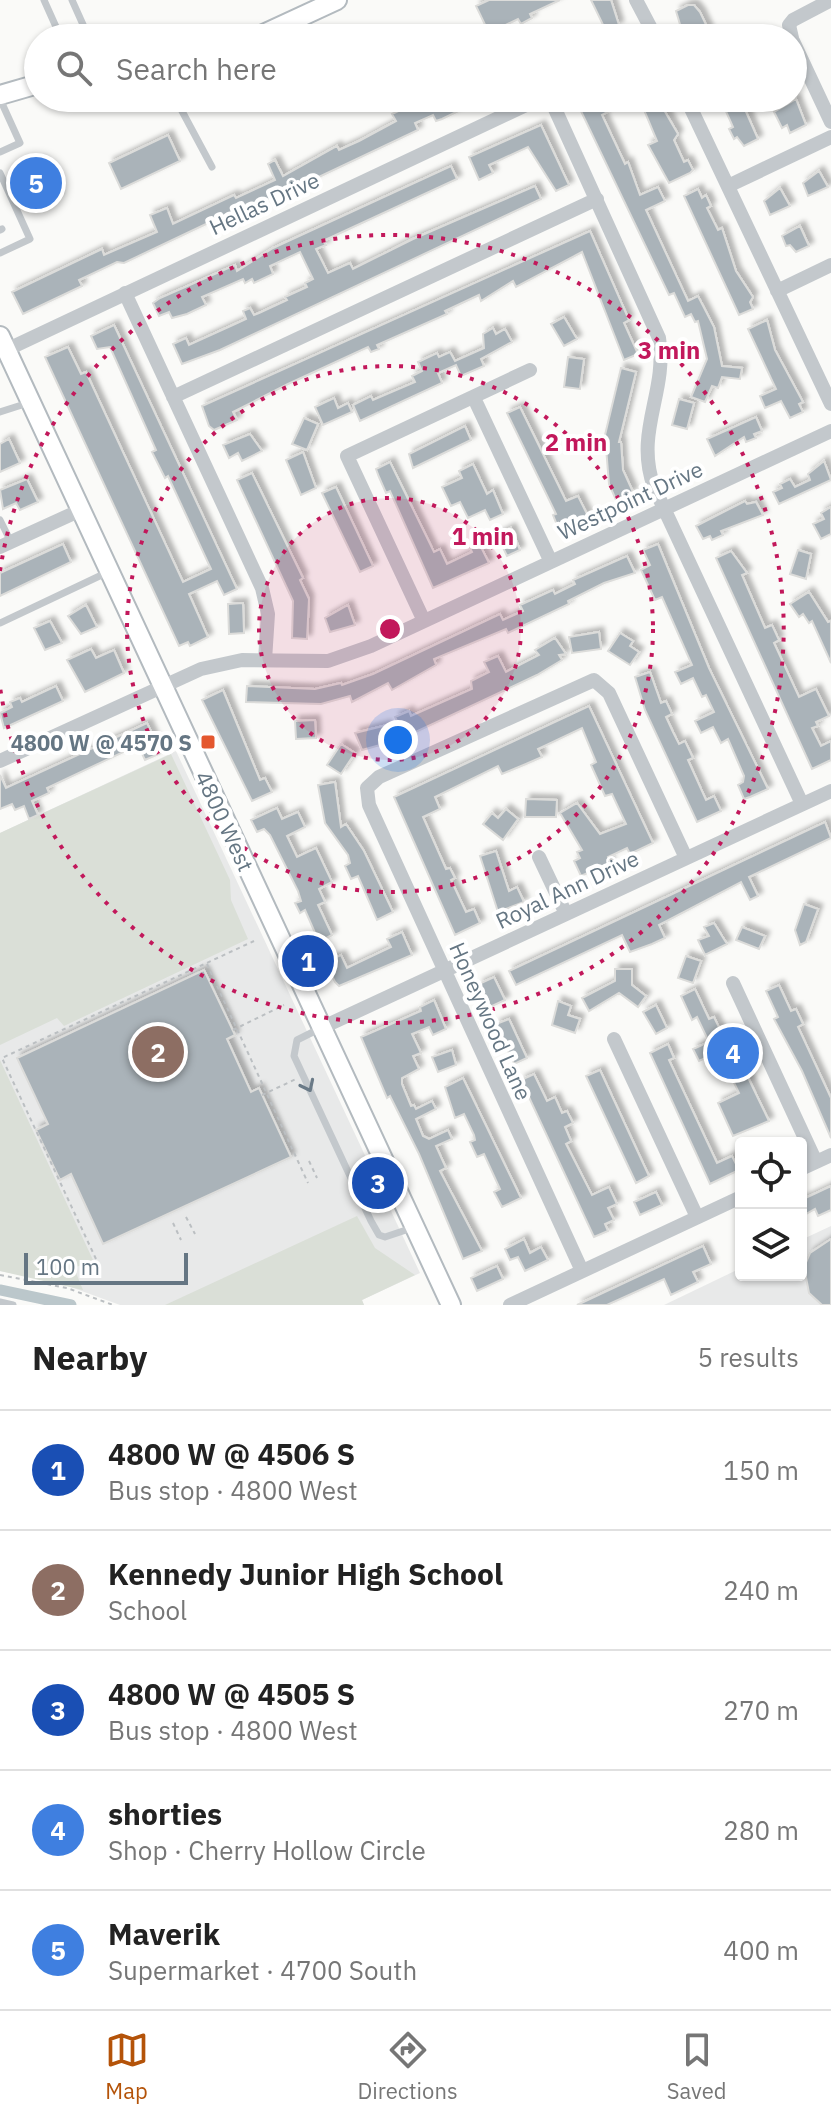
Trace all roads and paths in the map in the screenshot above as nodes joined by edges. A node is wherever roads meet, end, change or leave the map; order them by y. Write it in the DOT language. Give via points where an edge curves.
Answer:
graph roads {
  1 [pos="44,0"];
  2 [pos="72,0"];
  3 [pos="337,0"];
  4 [pos="636,0"];
  5 [pos="831,0"];
  6 [pos="55,24"];
  7 [pos="82,24"];
  8 [pos="285,24"];
  9 [pos="649,24"];
  10 [pos="804,24"];
  11 [pos="807,70"];
  12 [pos="24,89"];
  13 [pos="0,97"];
  14 [pos="183,112"];
  15 [pos="511,112"];
  16 [pos="557,112"];
  17 [pos="693,112"];
  18 [pos="831,122"];
  19 [pos="831,137"];
  20 [pos="0,152"];
  21 [pos="212,167"];
  22 [pos="0,174"];
  23 [pos="728,186"];
  24 [pos="9,194"];
  25 [pos="1,198"];
  26 [pos="597,199"];
  27 [pos="15,207"];
  28 [pos="7,211"];
  29 [pos="21,220"];
  30 [pos="13,224"];
  31 [pos="0,253"];
  32 [pos="831,265"];
  33 [pos="777,291"];
  34 [pos="125,293"];
  35 [pos="5,356"];
  36 [pos="530,370"];
  37 [pos="173,397"];
  38 [pos="474,398"];
  39 [pos="30,401"];
  40 [pos="831,404"];
  41 [pos="0,412"];
  42 [pos="831,431"];
  43 [pos="664,509"];
  44 [pos="81,510"];
  45 [pos="0,520"];
  46 [pos="5,545"];
  47 [pos="551,562"];
  48 [pos="110,572"];
  49 [pos="424,621"];
  50 [pos="0,623"];
  51 [pos="265,660"];
  52 [pos="163,685"];
  53 [pos="0,761"];
  54 [pos="831,791"];
  55 [pos="802,804"];
  56 [pos="539,857"];
  57 [pos="686,858"];
  58 [pos="566,914"];
  59 [pos="254,941"];
  60 [pos="206,963"];
  61 [pos="445,970"];
  62 [pos="733,983"];
  63 [pos="284,1005"];
  64 [pos="321,1028"];
  65 [pos="235,1029"];
  66 [pos="614,1039"];
  67 [pos="297,1078"];
  68 [pos="264,1094"];
  69 [pos="831,1155"];
  70 [pos="309,1161"];
  71 [pos="816,1162"];
  72 [pos="807,1166"];
  73 [pos="317,1178"];
  74 [pos="308,1183"];
  75 [pos="735,1200"];
  76 [pos="186,1217"];
  77 [pos="697,1217"];
  78 [pos="173,1223"];
  79 [pos="415,1227"];
  80 [pos="195,1234"];
  81 [pos="181,1240"];
  82 [pos="96,1259"];
  83 [pos="582,1271"];
  84 [pos="0,1275"];
  85 [pos="0,1302"];
  86 [pos="13,1305"];
  87 [pos="113,1305"];
  88 [pos="451,1305"];
  89 [pos="510,1305"];
  1 -- 6 [label="lane"];
  2 -- 7 [label="lane"];
  3 -- 8 [label="main road"];
  4 -- 9 [label="street"];
  5 -- 10 [label="street"];
  11 -- 18 [label="street"];
  12 -- 13 [label="main road"];
  13 -- 20 [label="lane" via="20,143"];
  14 -- 21 [label="lane"];
  15 -- 34 [label="street, Hellas Drive"];
  16 -- 26 [label="street"];
  17 -- 23 [label="street"];
  19 -- 23 [label="street"];
  22 -- 24 [label="lane"];
  23 -- 33 [label="street"];
  24 -- 25 [label="lane"];
  24 -- 27 [label="lane"];
  26 -- 37 [label="street"];
  26 -- 43 [label="street" via="659,338 661,372 645,449"];
  27 -- 28 [label="lane"];
  27 -- 29 [label="lane"];
  29 -- 30 [label="lane"];
  29 -- 31 [label="lane" via="30,239"];
  32 -- 33 [label="street"];
  33 -- 40 [label="street"];
  34 -- 35 [label="street, Hellas Drive"];
  34 -- 37 [label="street"];
  35 -- 39 [label="main road, 4800 West"];
  36 -- 38 [label="street"];
  37 -- 51 [label="street" via="265,595"];
  38 -- 47 [label="street"];
  38 -- 49 [label="street" via="347,456"];
  39 -- 41 [label="lane"];
  39 -- 44 [label="main road, 4800 West"];
  42 -- 43 [label="street, Westpoint Drive"];
  43 -- 47 [label="street, Westpoint Drive"];
  43 -- 55 [label="street"];
  44 -- 46 [label="street"];
  44 -- 48 [label="main road, 4800 West"];
  45 -- 46 [label="lane"];
  47 -- 49 [label="street, Westpoint Drive"];
  48 -- 50 [label="lane"];
  48 -- 52 [label="main road, 4800 West"];
  49 -- 51 [label="street, Westpoint Drive" via="346,656 312,663"];
  51 -- 52 [label="street, Westpoint Drive" via="221,663"];
  52 -- 53 [label="street, Westpoint Drive"];
  52 -- 64 [label="main road, 4800 West"];
  54 -- 55 [label="street, Royal Ann Drive"];
  55 -- 57 [label="street, Royal Ann Drive"];
  56 -- 58 [label="street"];
  57 -- 58 [label="street, Royal Ann Drive"];
  57 -- 61 [label="street, Honeywood Lane" via="599,681 584,682 375,779 367,788 369,805"];
  58 -- 61 [label="street, Royal Ann Drive"];
  59 -- 60 [label="path"];
  60 -- 65 [label="path"];
  60 -- 82 [label="path" via="2,1058"];
  61 -- 64 [label="street, Royal Ann Drive"];
  61 -- 83 [label="street, Honeywood Lane"];
  62 -- 71 [label="street"];
  63 -- 65 [label="path"];
  64 -- 79 [label="main road, 4800 West"];
  64 -- 79 [label="lane, one-way" via="302,1036 292,1050 351,1179 379,1235"];
  65 -- 68 [label="path"];
  66 -- 77 [label="street"];
  67 -- 68 [label="path"];
  68 -- 74 [label="path"];
  69 -- 71 [label="street"];
  70 -- 73 [label="path"];
  71 -- 72 [label="street"];
  75 -- 77 [label="street"];
  76 -- 80 [label="path"];
  77 -- 83 [label="street"];
  78 -- 81 [label="path"];
  79 -- 88 [label="main road, 4800 West"];
  83 -- 89 [label="street"];
  84 -- 87 [label="path" via="67,1288"];
  85 -- 86 [label="lane"];
}
